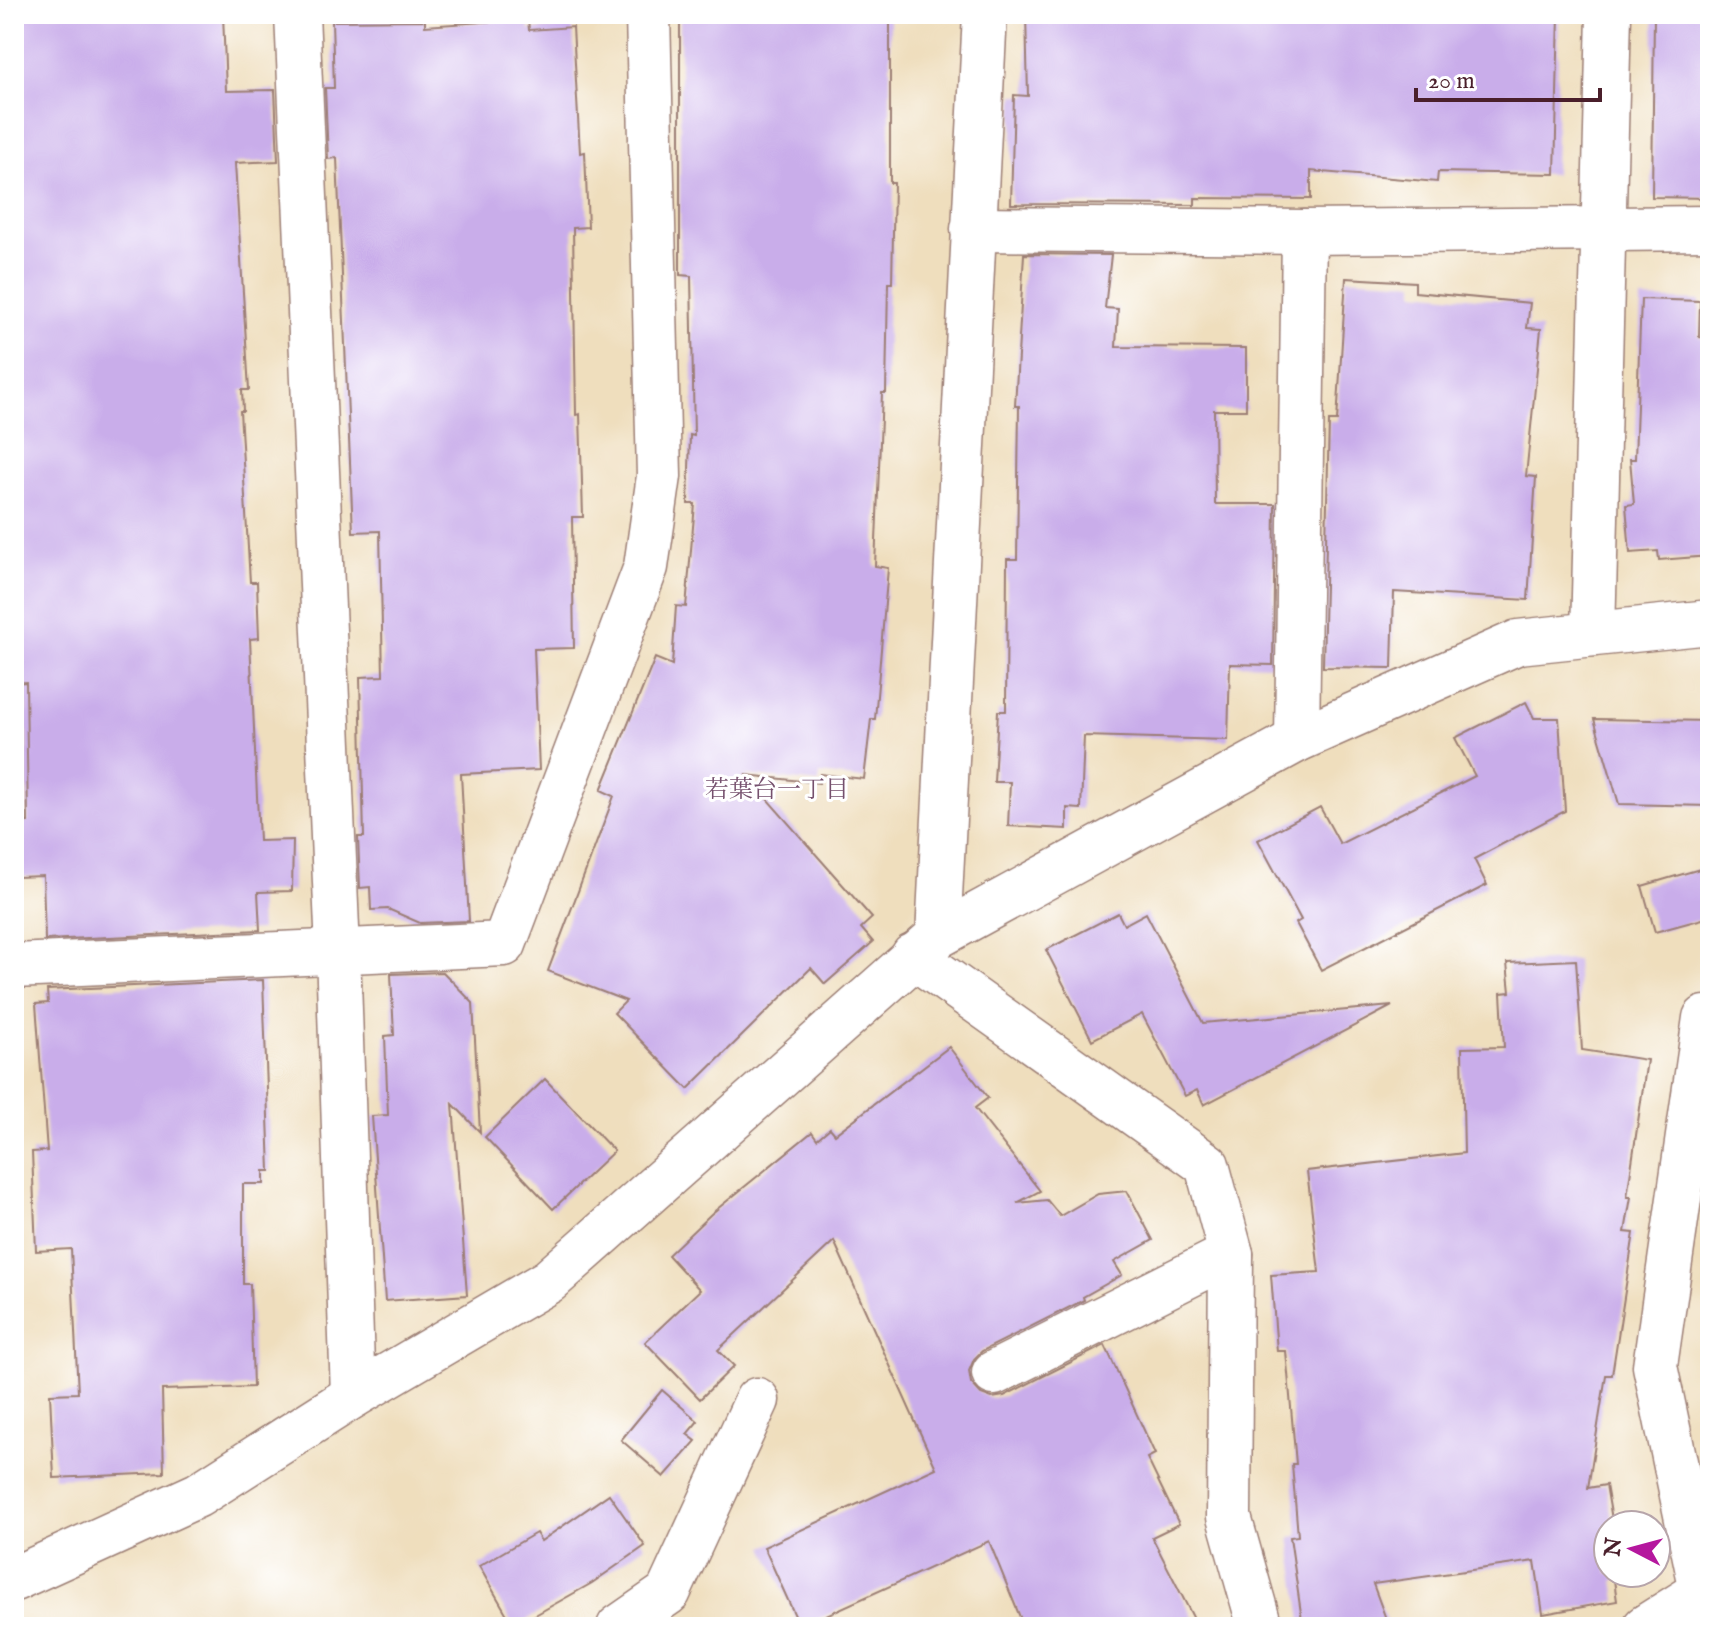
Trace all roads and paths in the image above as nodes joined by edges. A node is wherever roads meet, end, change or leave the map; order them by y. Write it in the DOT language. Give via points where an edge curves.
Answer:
graph roads {
  1 [pos="297,14"];
  2 [pos="648,14"];
  3 [pos="985,14"];
  4 [pos="1609,14"];
  5 [pos="1603,228"];
  6 [pos="1710,228"];
  7 [pos="973,229"];
  8 [pos="1304,232"];
  9 [pos="1710,622"];
  10 [pos="1593,634"];
  11 [pos="1297,740"];
  12 [pos="926,946"];
  13 [pos="338,951"];
  14 [pos="14,966"];
  15 [pos="1705,1018"];
  16 [pos="1231,1254"];
  17 [pos="994,1373"];
  18 [pos="353,1396"];
  19 [pos="757,1400"];
  20 [pos="14,1579"];
  21 [pos="1706,1590"];
  22 [pos="619,1627"];
  23 [pos="1260,1627"];
  24 [pos="1645,1627"];
  1 -- 13 [label="street"];
  2 -- 13 [label="street" via="659,476 646,567 504,944"];
  3 -- 7 [label="street"];
  4 -- 5 [label="street"];
  5 -- 6 [label="street"];
  5 -- 8 [label="street"];
  5 -- 10 [label="street"];
  7 -- 8 [label="street"];
  7 -- 12 [label="street"];
  8 -- 11 [label="street"];
  9 -- 10 [label="street"];
  10 -- 11 [label="street" via="1518,642"];
  11 -- 12 [label="street"];
  12 -- 16 [label="street" via="1207,1165"];
  12 -- 18 [label="street" via="549,1281"];
  13 -- 14 [label="street"];
  13 -- 18 [label="street"];
  15 -- 21 [label="street" via="1655,1366"];
  16 -- 17 [label="street"];
  16 -- 23 [label="street" via="1229,1517"];
  18 -- 20 [label="street" via="198,1495"];
  19 -- 22 [label="street" via="668,1593"];
  21 -- 24 [label="street"];
}
